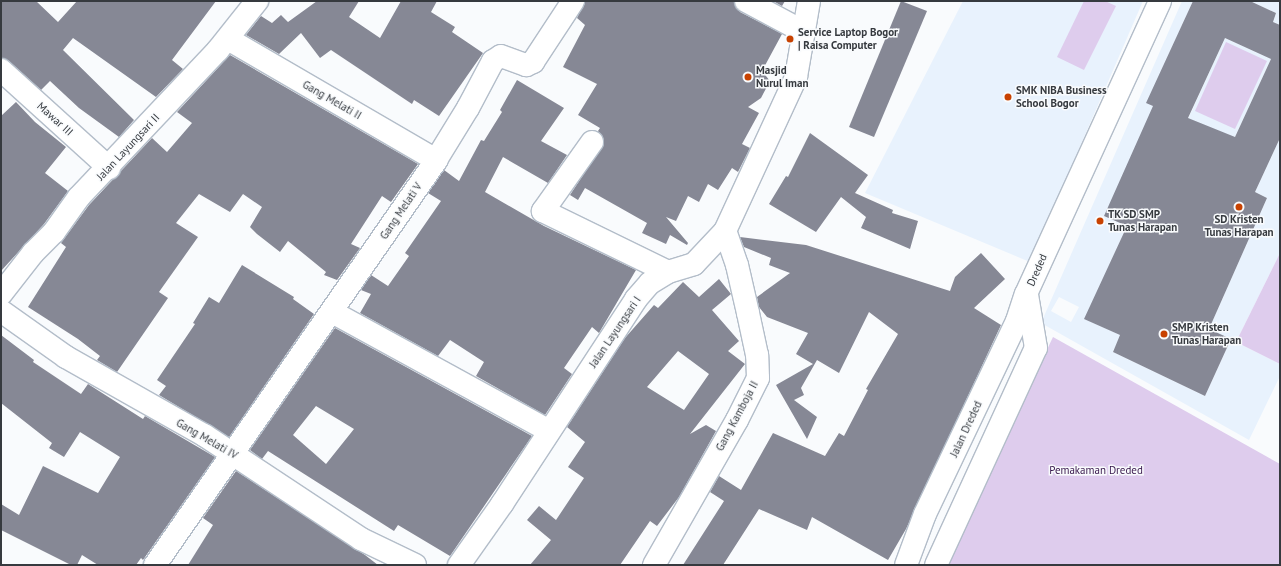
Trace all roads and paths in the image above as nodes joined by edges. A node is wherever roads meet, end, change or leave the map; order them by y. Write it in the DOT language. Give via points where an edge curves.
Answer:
graph roads {
  1 [pos="257,1"];
  2 [pos="573,1"];
  3 [pos="746,1"];
  4 [pos="809,1"];
  5 [pos="1160,1"];
  6 [pos="804,32"];
  7 [pos="228,39"];
  8 [pos="1,70"];
  9 [pos="592,142"];
  10 [pos="436,160"];
  11 [pos="109,168"];
  12 [pos="725,231"];
  13 [pos="668,272"];
  14 [pos="1,294"];
  15 [pos="1026,294"];
  16 [pos="1,311"];
  17 [pos="332,312"];
  18 [pos="549,430"];
  19 [pos="959,443"];
  20 [pos="231,452"];
  21 [pos="986,456"];
  22 [pos="155,565"];
  23 [pos="415,565"];
  24 [pos="459,565"];
  25 [pos="654,565"];
  26 [pos="906,565"];
  27 [pos="936,565"];
  1 -- 7 [label="street, Jalan Layungsari II"];
  2 -- 10 [label="street, Gang Melati V" via="533,62 526,65 501,56 495,58"];
  3 -- 6 [label="street"];
  4 -- 6 [label="street, Jalan Layungsari I"];
  5 -- 15 [label="street, Dreded"];
  6 -- 12 [label="street, Jalan Layungsari I" via="796,77"];
  7 -- 10 [label="street, Gang Melati II"];
  7 -- 11 [label="street, Jalan Layungsari II"];
  8 -- 11 [label="street, Mawar III"];
  9 -- 13 [label="street" via="543,211"];
  10 -- 17 [label="street, Gang Melati V"];
  11 -- 14 [label="street, Jalan Layungsari II" via="79,197 54,232 33,253"];
  12 -- 13 [label="street, Jalan Layungsari I" via="694,264"];
  12 -- 25 [label="street, Gang Kamboja II" via="737,265 748,313 757,355 758,378 737,420"];
  13 -- 18 [label="street, Jalan Layungsari I" via="650,283 636,299"];
  15 -- 19 [label="street, Jalan Dreded" via="1017,321"];
  15 -- 21 [label="street, Dreded" via="1036,348"];
  16 -- 20 [label="street, Gang Melati IV" via="66,358"];
  17 -- 18 [label="street"];
  17 -- 20 [label="street, Gang Melati V"];
  18 -- 24 [label="street, Jalan Layungsari I"];
  19 -- 21 [label="street"];
  19 -- 26 [label="street, Jalan Dreded" via="925,514"];
  20 -- 22 [label="street, Gang Melati V"];
  20 -- 23 [label="street, Gang Melati IV" via="361,539"];
  21 -- 27 [label="street, Dreded"];
}
